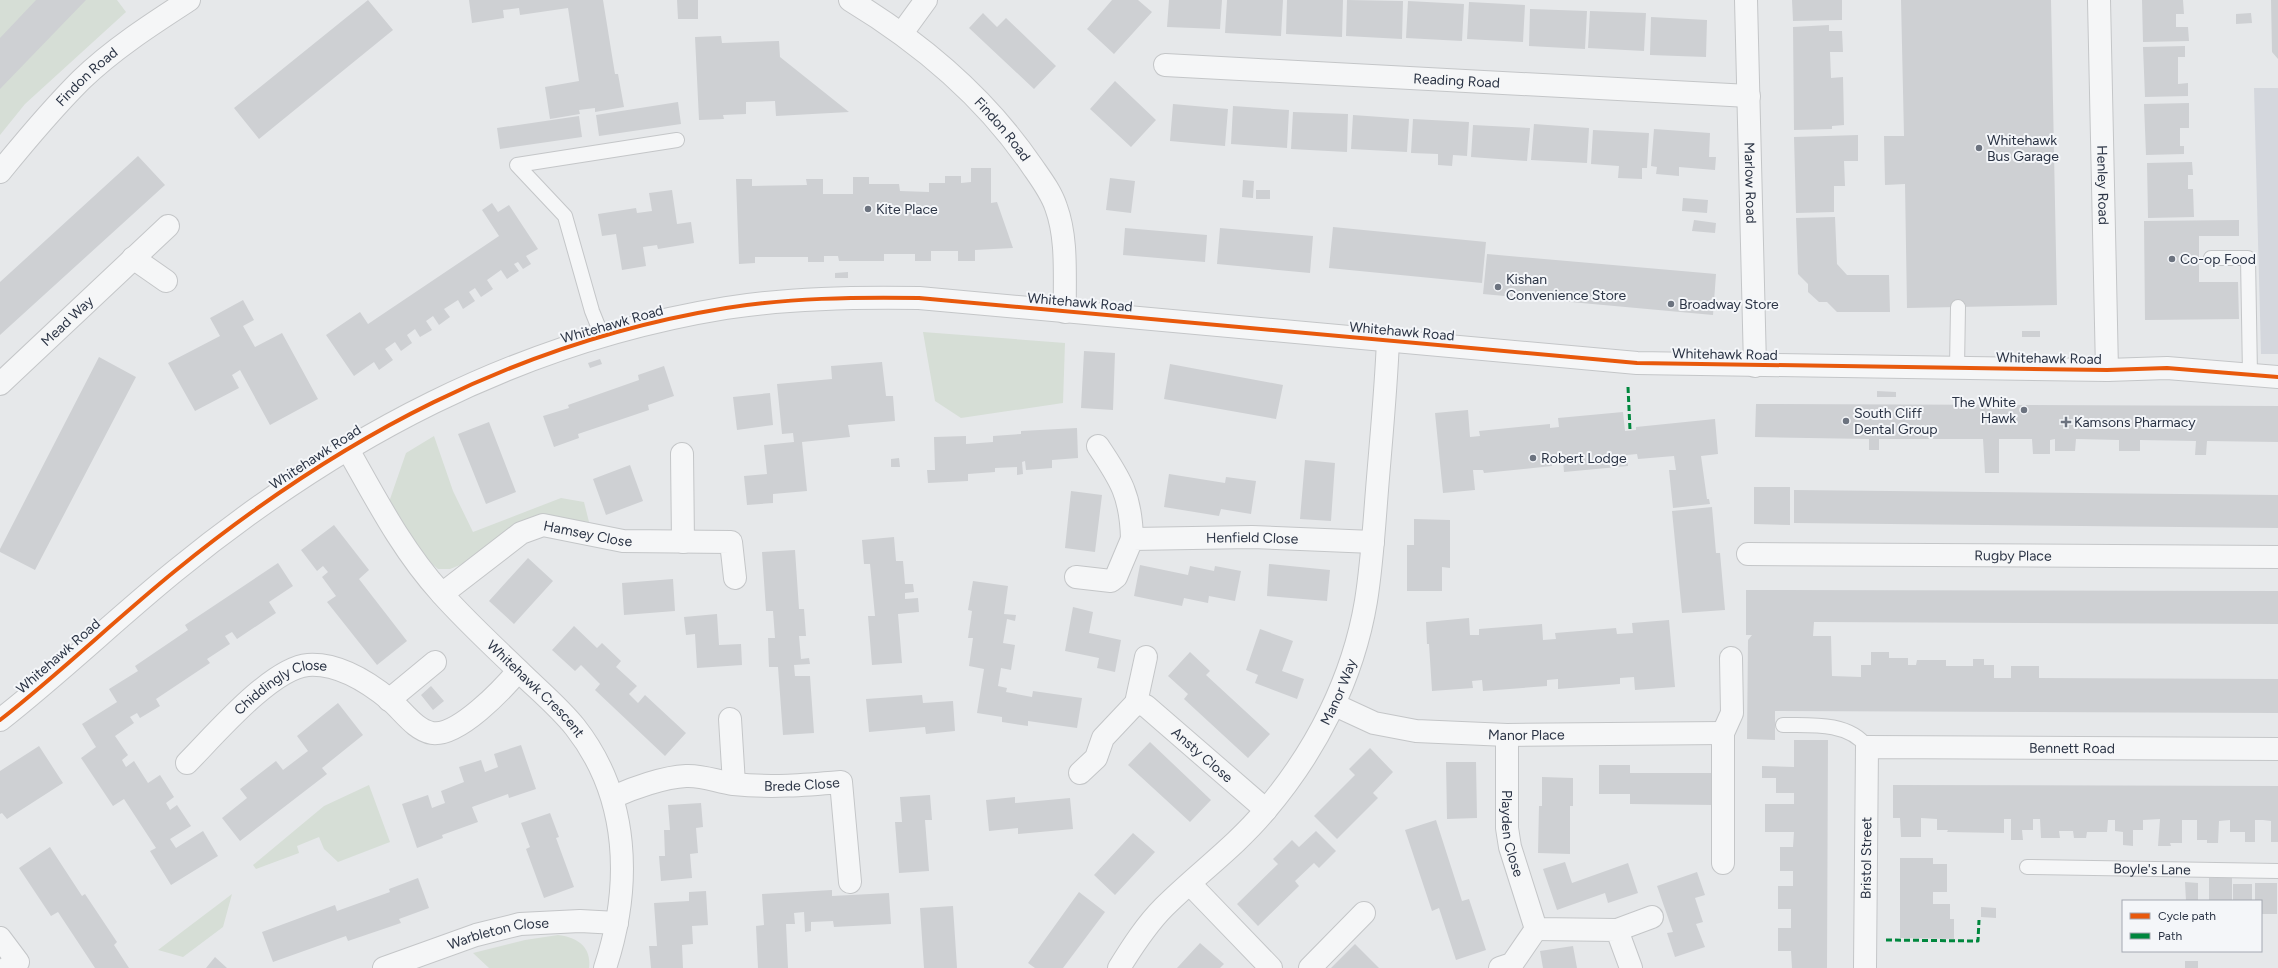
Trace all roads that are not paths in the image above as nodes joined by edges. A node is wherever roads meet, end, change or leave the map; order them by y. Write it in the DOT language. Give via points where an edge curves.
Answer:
graph roads {
  1 [pos="189,0"];
  2 [pos="850,0"];
  3 [pos="926,0"];
  4 [pos="1746,0"];
  5 [pos="2099,0"];
  6 [pos="902,33"];
  7 [pos="1165,65"];
  8 [pos="1749,96"];
  9 [pos="677,140"];
  10 [pos="0,172"];
  11 [pos="168,226"];
  12 [pos="133,258"];
  13 [pos="2211,258"];
  14 [pos="166,281"];
  15 [pos="1958,307"];
  16 [pos="1065,312"];
  17 [pos="602,336"];
  18 [pos="1388,340"];
  19 [pos="1755,366"];
  20 [pos="1957,367"];
  21 [pos="2107,370"];
  22 [pos="2250,375"];
  23 [pos="2278,377"];
  24 [pos="0,384"];
  25 [pos="1098,446"];
  26 [pos="347,448"];
  27 [pos="682,454"];
  28 [pos="1132,539"];
  29 [pos="683,542"];
  30 [pos="1372,542"];
  31 [pos="1748,554"];
  32 [pos="2278,557"];
  33 [pos="1076,577"];
  34 [pos="735,578"];
  35 [pos="442,594"];
  36 [pos="1146,657"];
  37 [pos="1731,658"];
  38 [pos="435,662"];
  39 [pos="518,671"];
  40 [pos="389,700"];
  41 [pos="1136,703"];
  42 [pos="1335,705"];
  43 [pos="730,719"];
  44 [pos="0,720"];
  45 [pos="1783,725"];
  46 [pos="1723,733"];
  47 [pos="1507,735"];
  48 [pos="1867,747"];
  49 [pos="2278,749"];
  50 [pos="187,763"];
  51 [pos="1080,774"];
  52 [pos="734,784"];
  53 [pos="613,797"];
  54 [pos="1266,810"];
  55 [pos="1723,864"];
  56 [pos="2027,867"];
  57 [pos="2278,871"];
  58 [pos="850,882"];
  59 [pos="1190,884"];
  60 [pos="1364,913"];
  61 [pos="1652,917"];
  62 [pos="617,923"];
  63 [pos="1536,929"];
  64 [pos="1617,930"];
  65 [pos="0,938"];
  66 [pos="7,968"];
  67 [pos="384,968"];
  68 [pos="605,968"];
  69 [pos="1119,968"];
  70 [pos="1271,968"];
  71 [pos="1310,968"];
  72 [pos="1500,968"];
  73 [pos="1631,968"];
  74 [pos="1865,968"];
  1 -- 10 [label="street, Findon Road" via="142,31 82,80"];
  2 -- 6 [label="street, Findon Road"];
  3 -- 6 [label="street"];
  4 -- 8 [label="street, Marlow Road"];
  5 -- 21 [label="street, Henley Road"];
  6 -- 16 [label="street, Findon Road" via="960,83 998,121 1050,193 1056,207 1064,248"];
  7 -- 8 [label="street, Reading Road"];
  8 -- 19 [label="street, Marlow Road"];
  9 -- 17 [label="lane" via="517,165 565,216 592,312"];
  11 -- 12 [label="street, Mead Way"];
  12 -- 14 [label="street"];
  12 -- 24 [label="street, Mead Way"];
  13 -- 22 [label="lane" via="2248,258"];
  15 -- 20 [label="lane"];
  16 -- 17 [label="street, Whitehawk Road" via="919,298 824,298 728,308"];
  16 -- 18 [label="street, Whitehawk Road"];
  17 -- 26 [label="street, Whitehawk Road" via="480,380 412,411"];
  18 -- 19 [label="street, Whitehawk Road" via="1637,363"];
  18 -- 30 [label="street, Manor Way"];
  19 -- 20 [label="street, Whitehawk Road"];
  20 -- 21 [label="street, Whitehawk Road"];
  21 -- 22 [label="street, Whitehawk Road" via="2167,368"];
  22 -- 23 [label="street, Whitehawk Road"];
  25 -- 28 [label="street" via="1122,483 1128,498 1132,518"];
  26 -- 35 [label="street, Whitehawk Crescent" via="410,557"];
  26 -- 44 [label="street, Whitehawk Road" via="256,510 176,570"];
  27 -- 29 [label="street"];
  28 -- 30 [label="street, Henfield Close" via="1252,537"];
  28 -- 33 [label="street" via="1116,577 1111,581"];
  29 -- 34 [label="street, Hamsey Close" via="731,542"];
  29 -- 35 [label="street, Hamsey Close" via="624,541 543,525 521,533"];
  30 -- 42 [label="street, Manor Way" via="1360,631"];
  31 -- 32 [label="street, Rugby Place"];
  35 -- 39 [label="street, Whitehawk Crescent"];
  36 -- 41 [label="street"];
  37 -- 46 [label="street" via="1732,712"];
  38 -- 40 [label="street"];
  39 -- 40 [label="street, Chiddingly Close" via="478,712 448,731 440,733 420,728"];
  39 -- 53 [label="street, Whitehawk Crescent" via="550,699 574,726 591,750"];
  40 -- 50 [label="street, Chiddingly Close" via="357,678 332,668 307,665 290,671 265,686"];
  41 -- 51 [label="street" via="1103,738 1096,758"];
  41 -- 54 [label="street, Ansty Close" via="1146,706"];
  42 -- 47 [label="street, Manor Place" via="1374,722 1416,731"];
  42 -- 54 [label="street, Manor Way" via="1304,761"];
  43 -- 52 [label="street"];
  45 -- 48 [label="lane" via="1824,726 1842,730 1861,739"];
  46 -- 47 [label="street, Manor Place"];
  46 -- 55 [label="street"];
  47 -- 63 [label="street, Playden Close" via="1507,828 1510,847"];
  48 -- 49 [label="street, Bennett Road"];
  48 -- 74 [label="street, Bristol Street"];
  52 -- 53 [label="street, Brede Close" via="698,776 675,777"];
  52 -- 58 [label="street, Brede Close" via="786,786 841,782"];
  53 -- 62 [label="street, Whitehawk Crescent" via="619,824 622,860 622,892"];
  54 -- 59 [label="street, Manor Way" via="1246,833"];
  56 -- 57 [label="lane, Boyle's Lane"];
  59 -- 69 [label="street, Manor Way" via="1163,908"];
  59 -- 70 [label="street"];
  60 -- 71 [label="street"];
  61 -- 64 [label="street"];
  62 -- 67 [label="street, Warbleton Close" via="573,921 520,924 476,935"];
  62 -- 68 [label="street, Whitehawk Crescent"];
  63 -- 64 [label="street"];
  63 -- 72 [label="street" via="1512,964"];
  64 -- 73 [label="street"];
  65 -- 66 [label="street" via="18,962"];
}
